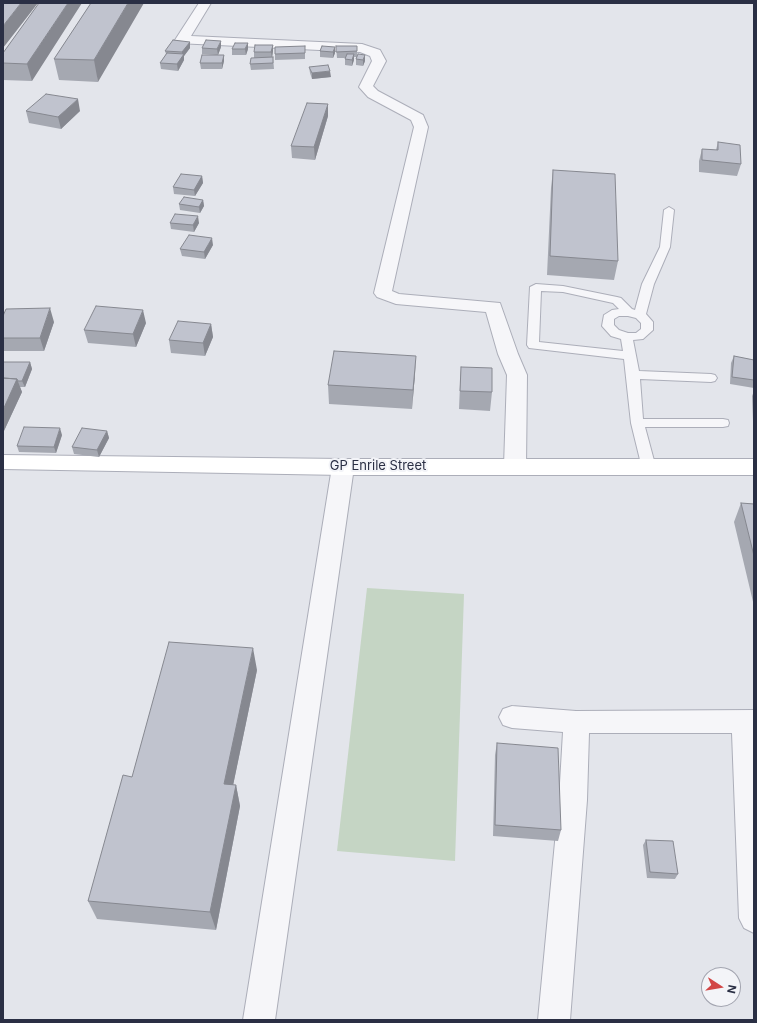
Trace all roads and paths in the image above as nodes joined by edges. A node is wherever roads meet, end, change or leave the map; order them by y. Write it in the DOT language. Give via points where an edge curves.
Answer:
graph roads {
  1 [pos="205,3"];
  2 [pos="669,210"];
  3 [pos="628,312"];
  4 [pos="640,316"];
  5 [pos="627,337"];
  6 [pos="631,356"];
  7 [pos="633,375"];
  8 [pos="711,378"];
  9 [pos="637,423"];
  10 [pos="723,424"];
  11 [pos="3,462"];
  12 [pos="515,466"];
  13 [pos="343,467"];
  14 [pos="754,467"];
  15 [pos="648,468"];
  16 [pos="512,717"];
  17 [pos="749,721"];
  18 [pos="576,722"];
  19 [pos="754,918"];
  20 [pos="259,1020"];
  21 [pos="554,1020"];
  1 -- 12 [label="street" via="182,40 362,48 375,53 379,60 366,87 373,94 418,118 421,127 383,293 396,299 494,308 517,375"];
  2 -- 4 [label="lane" via="665,247 648,284"];
  3 -- 4 [label="lane"];
  3 -- 5 [label="lane" via="616,313 608,318 608,326 615,333"];
  3 -- 6 [label="lane" via="617,300 564,289 536,287 533,345"];
  4 -- 5 [label="lane" via="647,322 647,330 639,336"];
  5 -- 6 [label="lane"];
  6 -- 7 [label="lane"];
  7 -- 8 [label="lane"];
  7 -- 9 [label="lane"];
  9 -- 10 [label="lane"];
  9 -- 15 [label="lane"];
  11 -- 13 [label="street, GP Enrile Street"];
  12 -- 13 [label="street, GP Enrile Street"];
  12 -- 15 [label="street, GP Enrile Street"];
  13 -- 20 [label="street"];
  14 -- 15 [label="street, GP Enrile Street"];
  16 -- 18 [label="street"];
  17 -- 18 [label="street"];
  17 -- 19 [label="street"];
  18 -- 21 [label="street"];
}
